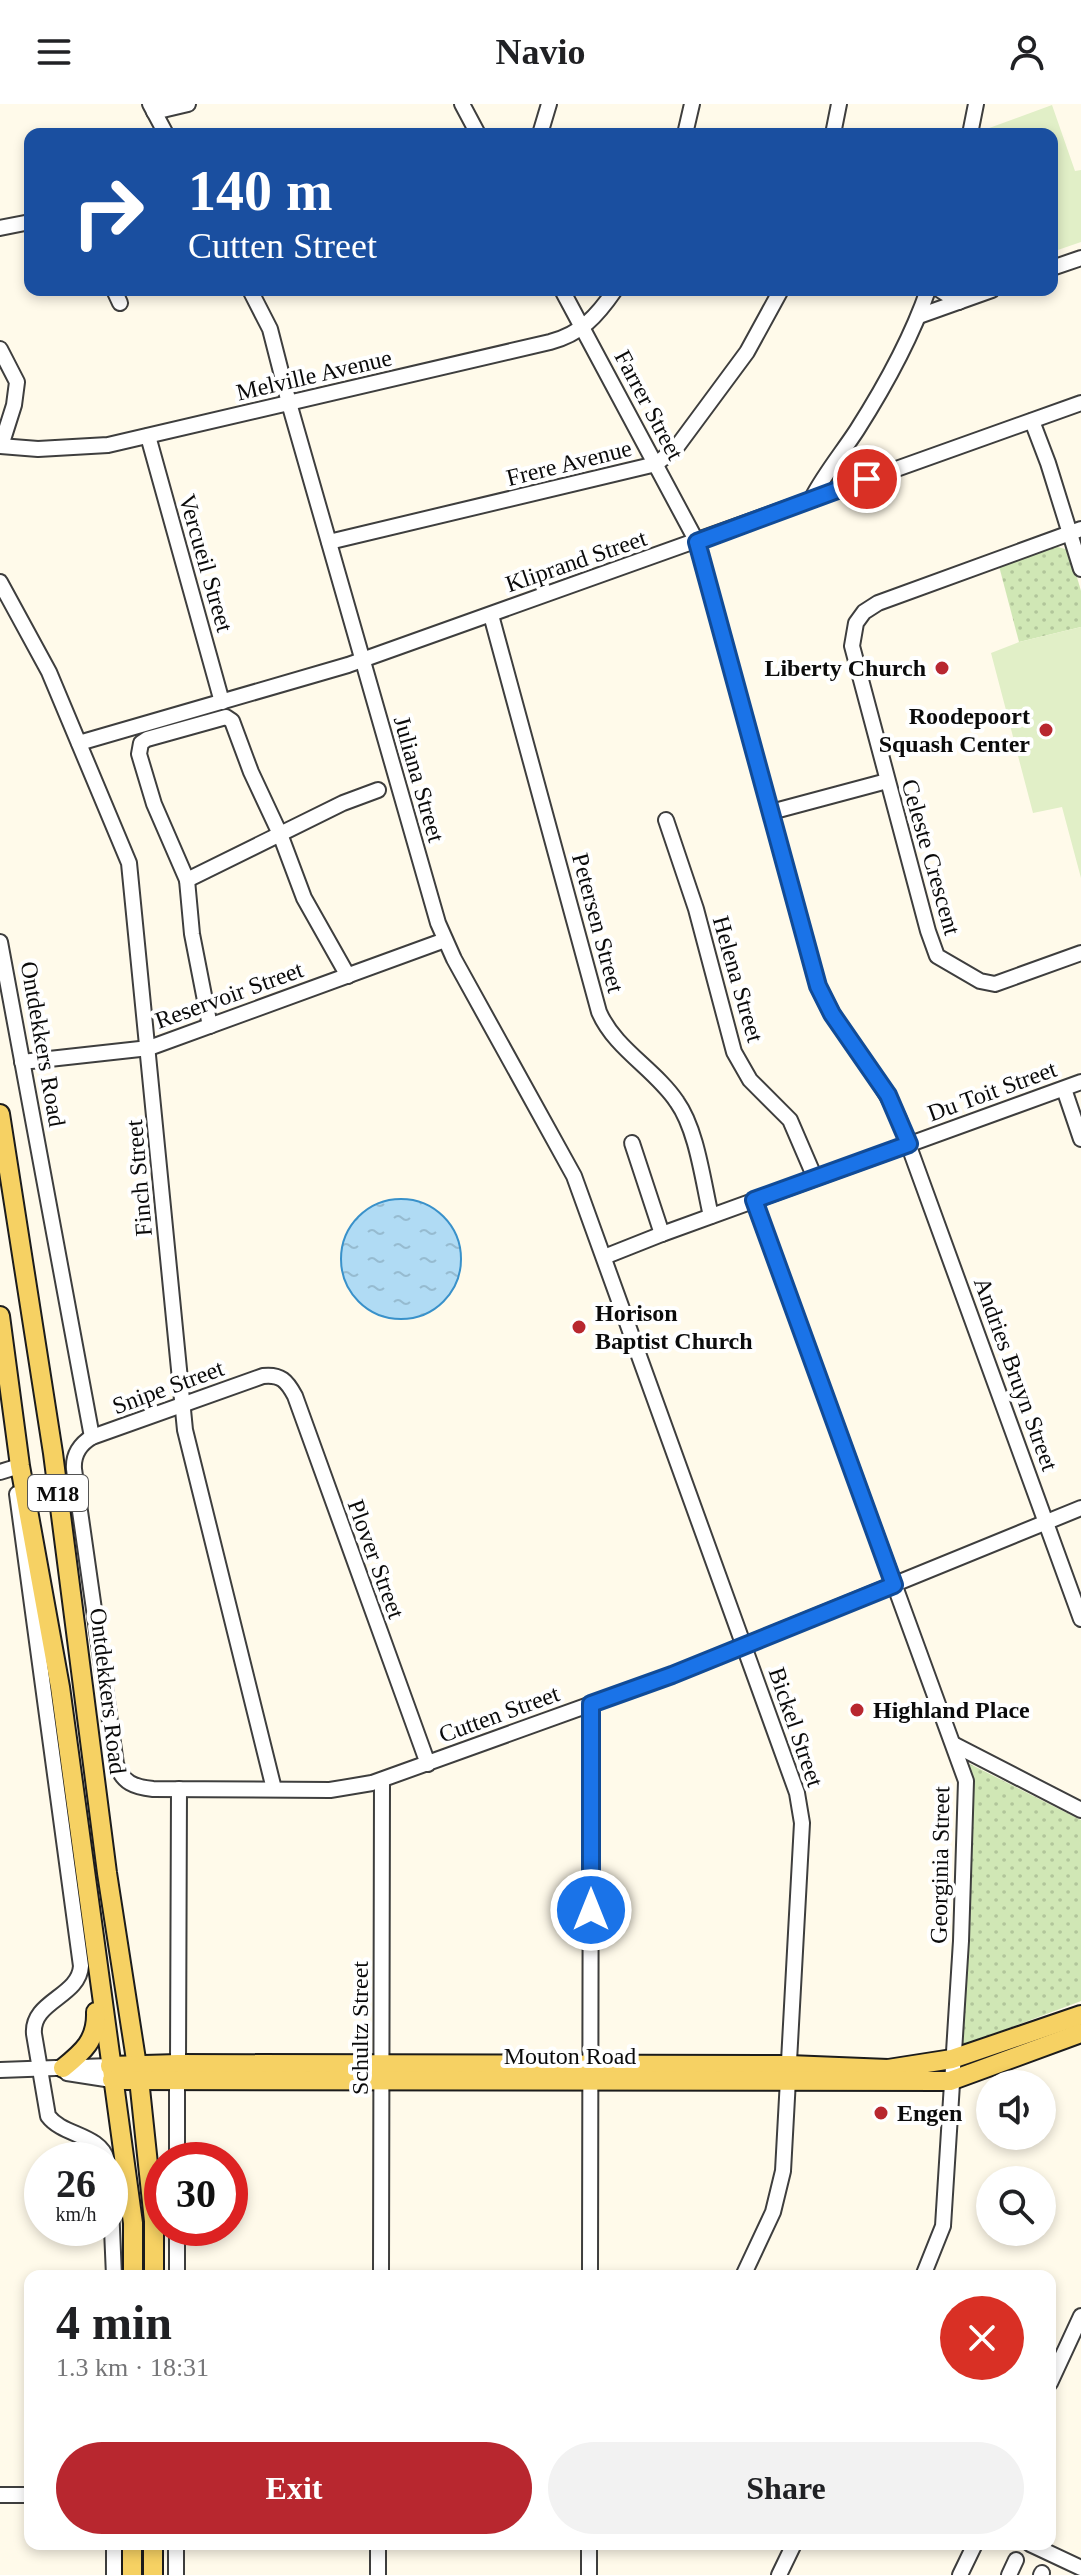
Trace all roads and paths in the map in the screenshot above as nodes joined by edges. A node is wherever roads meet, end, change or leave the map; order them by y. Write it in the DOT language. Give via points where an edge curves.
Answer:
graph roads {
  1 [pos="188,104"];
  2 [pos="462,104"];
  3 [pos="549,104"];
  4 [pos="692,104"];
  5 [pos="839,104"];
  6 [pos="976,104"];
  7 [pos="152,108"];
  8 [pos="163,128"];
  9 [pos="475,128"];
  10 [pos="542,128"];
  11 [pos="686,128"];
  12 [pos="834,128"];
  13 [pos="971,128"];
  14 [pos="24,223"];
  15 [pos="0,228"];
  16 [pos="1081,258"];
  17 [pos="1058,266"];
  18 [pos="253,296"];
  19 [pos="565,296"];
  20 [pos="610,296"];
  21 [pos="778,296"];
  22 [pos="926,296"];
  23 [pos="950,296"];
  24 [pos="976,296"];
  25 [pos="959,302"];
  26 [pos="919,316"];
  27 [pos="583,328"];
  28 [pos="0,349"];
  29 [pos="289,403"];
  30 [pos="1081,403"];
  31 [pos="1032,421"];
  32 [pos="148,436"];
  33 [pos="0,446"];
  34 [pos="656,464"];
  35 [pos="812,498"];
  36 [pos="1076,531"];
  37 [pos="329,542"];
  38 [pos="697,542"];
  39 [pos="1081,569"];
  40 [pos="0,582"];
  41 [pos="491,615"];
  42 [pos="362,660"];
  43 [pos="222,702"];
  44 [pos="79,743"];
  45 [pos="887,781"];
  46 [pos="378,790"];
  47 [pos="771,812"];
  48 [pos="666,820"];
  49 [pos="280,834"];
  50 [pos="187,880"];
  51 [pos="445,940"];
  52 [pos="0,942"];
  53 [pos="1081,953"];
  54 [pos="348,976"];
  55 [pos="210,1026"];
  56 [pos="149,1048"];
  57 [pos="22,1062"];
  58 [pos="1081,1082"];
  59 [pos="1064,1089"];
  60 [pos="0,1114"];
  61 [pos="1081,1139"];
  62 [pos="632,1143"];
  63 [pos="909,1144"];
  64 [pos="815,1178"];
  65 [pos="754,1200"];
  66 [pos="711,1216"];
  67 [pos="662,1234"];
  68 [pos="604,1257"];
  69 [pos="0,1316"];
  70 [pos="276,1375"];
  71 [pos="0,1378"];
  72 [pos="182,1405"];
  73 [pos="92,1437"];
  74 [pos="79,1449"];
  75 [pos="6,1470"];
  76 [pos="1081,1508"];
  77 [pos="1046,1523"];
  78 [pos="894,1585"];
  79 [pos="1081,1619"];
  80 [pos="743,1646"];
  81 [pos="591,1704"];
  82 [pos="955,1745"];
  83 [pos="428,1764"];
  84 [pos="382,1780"];
  85 [pos="139,1788"];
  86 [pos="179,1789"];
  87 [pos="274,1789"];
  88 [pos="1081,1810"];
  89 [pos="96,1959"];
  90 [pos="1081,2015"];
  91 [pos="1081,2033"];
  92 [pos="952,2059"];
  93 [pos="0,2070"];
  94 [pos="52,2070"];
  95 [pos="178,2071"];
  96 [pos="138,2072"];
  97 [pos="382,2072"];
  98 [pos="590,2072"];
  99 [pos="111,2073"];
  100 [pos="790,2073"];
  101 [pos="950,2081"];
  102 [pos="92,2142"];
  103 [pos="177,2142"];
  104 [pos="113,2246"];
  105 [pos="177,2246"];
  106 [pos="114,2270"];
  107 [pos="133,2270"];
  108 [pos="154,2270"];
  109 [pos="177,2270"];
  110 [pos="381,2270"];
  111 [pos="590,2270"];
  112 [pos="746,2270"];
  113 [pos="925,2270"];
  114 [pos="1081,2316"];
  115 [pos="1056,2370"];
  116 [pos="0,2495"];
  117 [pos="24,2495"];
  118 [pos="114,2550"];
  119 [pos="132,2550"];
  120 [pos="153,2550"];
  121 [pos="176,2550"];
  122 [pos="378,2550"];
  123 [pos="589,2550"];
  124 [pos="791,2550"];
  125 [pos="972,2550"];
  126 [pos="1043,2550"];
  127 [pos="1016,2560"];
  128 [pos="1081,2568"];
  129 [pos="114,2575"];
  130 [pos="132,2575"];
  131 [pos="153,2575"];
  132 [pos="176,2575"];
  133 [pos="378,2575"];
  134 [pos="589,2575"];
  135 [pos="779,2575"];
  136 [pos="960,2575"];
  137 [pos="1009,2575"];
  1 -- 7 [label="street"];
  2 -- 9 [label="street"];
  3 -- 10 [label="street"];
  4 -- 11 [label="street"];
  5 -- 12 [label="street"];
  6 -- 13 [label="street"];
  7 -- 8 [label="street"];
  14 -- 15 [label="street"];
  16 -- 17 [label="street"];
  18 -- 29 [label="street, Juliana Street" via="270,329"];
  19 -- 27 [label="street, Farrer Street"];
  20 -- 27 [label="street, Melville Avenue"];
  21 -- 34 [label="street, Frere Avenue" via="747,352 676,448"];
  22 -- 26 [label="street"];
  23 -- 25 [label="street"];
  24 -- 25 [label="street"];
  25 -- 26 [label="street"];
  26 -- 35 [label="street" via="875,400"];
  27 -- 29 [label="street, Melville Avenue" via="550,342"];
  27 -- 34 [label="street, Farrer Street"];
  28 -- 33 [label="street" via="17,382"];
  29 -- 32 [label="street, Melville Avenue"];
  29 -- 37 [label="street, Juliana Street"];
  30 -- 31 [label="street, Kliprand Street"];
  31 -- 35 [label="street, Kliprand Street"];
  31 -- 36 [label="street"];
  32 -- 33 [label="street, Melville Avenue" via="87,447"];
  32 -- 43 [label="street, Vercueil Street"];
  34 -- 37 [label="street, Frere Avenue"];
  34 -- 38 [label="street, Farrer Street"];
  35 -- 38 [label="street, Kliprand Street"];
  36 -- 39 [label="street"];
  36 -- 45 [label="street, Celeste Crescent" via="887,599 862,614 852,646"];
  37 -- 42 [label="street, Juliana Street"];
  38 -- 41 [label="street, Kliprand Street"];
  38 -- 47 [label="street, Farrer Street"];
  40 -- 44 [label="street, Finch Street" via="49,672"];
  41 -- 42 [label="street, Kliprand Street"];
  41 -- 66 [label="street, Petersen Street" via="599,1012 609,1030 678,1102"];
  42 -- 43 [label="street, Kliprand Street"];
  42 -- 51 [label="street, Juliana Street"];
  43 -- 44 [label="street, Kliprand Street"];
  44 -- 56 [label="street, Finch Street" via="129,863"];
  45 -- 47 [label="street"];
  45 -- 53 [label="street, Celeste Crescent" via="937,956 995,984"];
  46 -- 49 [label="street"];
  47 -- 63 [label="street, Andries Bruyn Street" via="818,986 888,1095"];
  48 -- 64 [label="street, Helena Street" via="734,1052 750,1080 790,1120"];
  49 -- 50 [label="street"];
  49 -- 50 [label="street" via="232,721 226,717 147,739 139,754"];
  49 -- 54 [label="street" via="304,898"];
  50 -- 55 [label="street"];
  51 -- 54 [label="street, Reservoir Street"];
  51 -- 68 [label="street, Juliana Street" via="567,1162"];
  52 -- 57 [label="street, Ontdekkers Road"];
  54 -- 55 [label="street, Reservoir Street"];
  55 -- 56 [label="street, Reservoir Street"];
  56 -- 57 [label="street, Reservoir Street"];
  56 -- 72 [label="street, Finch Street"];
  57 -- 73 [label="street, Ontdekkers Road"];
  58 -- 59 [label="street, Du Toit Street"];
  59 -- 61 [label="street"];
  59 -- 63 [label="street, Du Toit Street"];
  60 -- 96 [label="main road, Ontdekkers Road / M18" via="53,1453"];
  62 -- 67 [label="street"];
  63 -- 64 [label="street, Du Toit Street"];
  63 -- 77 [label="street, Andries Bruyn Street"];
  64 -- 65 [label="street, Du Toit Street"];
  65 -- 66 [label="street, Du Toit Street"];
  65 -- 78 [label="street, Georginia Street"];
  66 -- 67 [label="street, Du Toit Street"];
  67 -- 68 [label="street, Du Toit Street"];
  68 -- 80 [label="street, Bickel Street"];
  69 -- 89 [label="main road, Ontdekkers Road / M18" via="20,1466 60,1687"];
  70 -- 72 [label="street, Snipe Street"];
  70 -- 83 [label="street, Plover Street" via="295,1396"];
  71 -- 75 [label="street"];
  72 -- 73 [label="street, Snipe Street"];
  72 -- 87 [label="street, Finch Street"];
  73 -- 74 [label="street, Snipe Street"];
  74 -- 85 [label="street, Ontdekkers Road" via="74,1469 116,1764 126,1782"];
  75 -- 94 [label="street" via="81,1966 76,1981 35,2020 34,2034"];
  76 -- 77 [label="street, Cutten Street"];
  77 -- 78 [label="street, Cutten Street"];
  77 -- 79 [label="street, Andries Bruyn Street"];
  78 -- 80 [label="street, Cutten Street"];
  78 -- 82 [label="street, Georginia Street"];
  80 -- 81 [label="street, Cutten Street"];
  80 -- 100 [label="street, Bickel Street" via="801,1814"];
  81 -- 83 [label="street, Cutten Street"];
  81 -- 98 [label="street"];
  82 -- 88 [label="street"];
  82 -- 92 [label="street, Georginia Street" via="967,1796"];
  83 -- 84 [label="street, Cutten Street"];
  84 -- 87 [label="street, Cutten Street" via="330,1790"];
  84 -- 97 [label="street, Schultz Street"];
  85 -- 86 [label="street, Cutten Street"];
  86 -- 87 [label="street, Cutten Street"];
  86 -- 95 [label="street"];
  89 -- 94 [label="main road" via="94,2033 86,2049"];
  89 -- 99 [label="main road, Ontdekkers Road / M18"];
  90 -- 92 [label="main road, Mouton Road"];
  91 -- 101 [label="main road, Mouton Road"];
  92 -- 100 [label="main road, Mouton Road" via="888,2069"];
  92 -- 101 [label="street, Georginia Street"];
  93 -- 94 [label="street, Mouton Road"];
  94 -- 99 [label="street, Mouton Road"];
  94 -- 102 [label="street" via="46,2109 50,2119"];
  95 -- 96 [label="main road, Mouton Road"];
  95 -- 97 [label="main road, Mouton Road"];
  95 -- 103 [label="street"];
  96 -- 99 [label="main road, Mouton Road"];
  96 -- 108 [label="main road, Ontdekkers Road / M18"];
  97 -- 98 [label="main road, Mouton Road"];
  97 -- 110 [label="street, Schultz Street"];
  98 -- 100 [label="main road, Mouton Road"];
  98 -- 111 [label="street"];
  99 -- 107 [label="main road, Ontdekkers Road / M18" via="133,2223"];
  100 -- 101 [label="main road, Mouton Road"];
  100 -- 112 [label="street, Bickel Street" via="779,2194"];
  101 -- 113 [label="street, Georginia Street" via="943,2226"];
  104 -- 106 [label="street"];
  105 -- 109 [label="street"];
  114 -- 115 [label="street"];
  116 -- 117 [label="street"];
  118 -- 129 [label="street"];
  119 -- 130 [label="main road"];
  120 -- 131 [label="main road"];
  121 -- 132 [label="street"];
  122 -- 133 [label="street"];
  123 -- 134 [label="street"];
  124 -- 135 [label="street"];
  125 -- 136 [label="street"];
  126 -- 128 [label="street"];
  127 -- 137 [label="street"];
}
